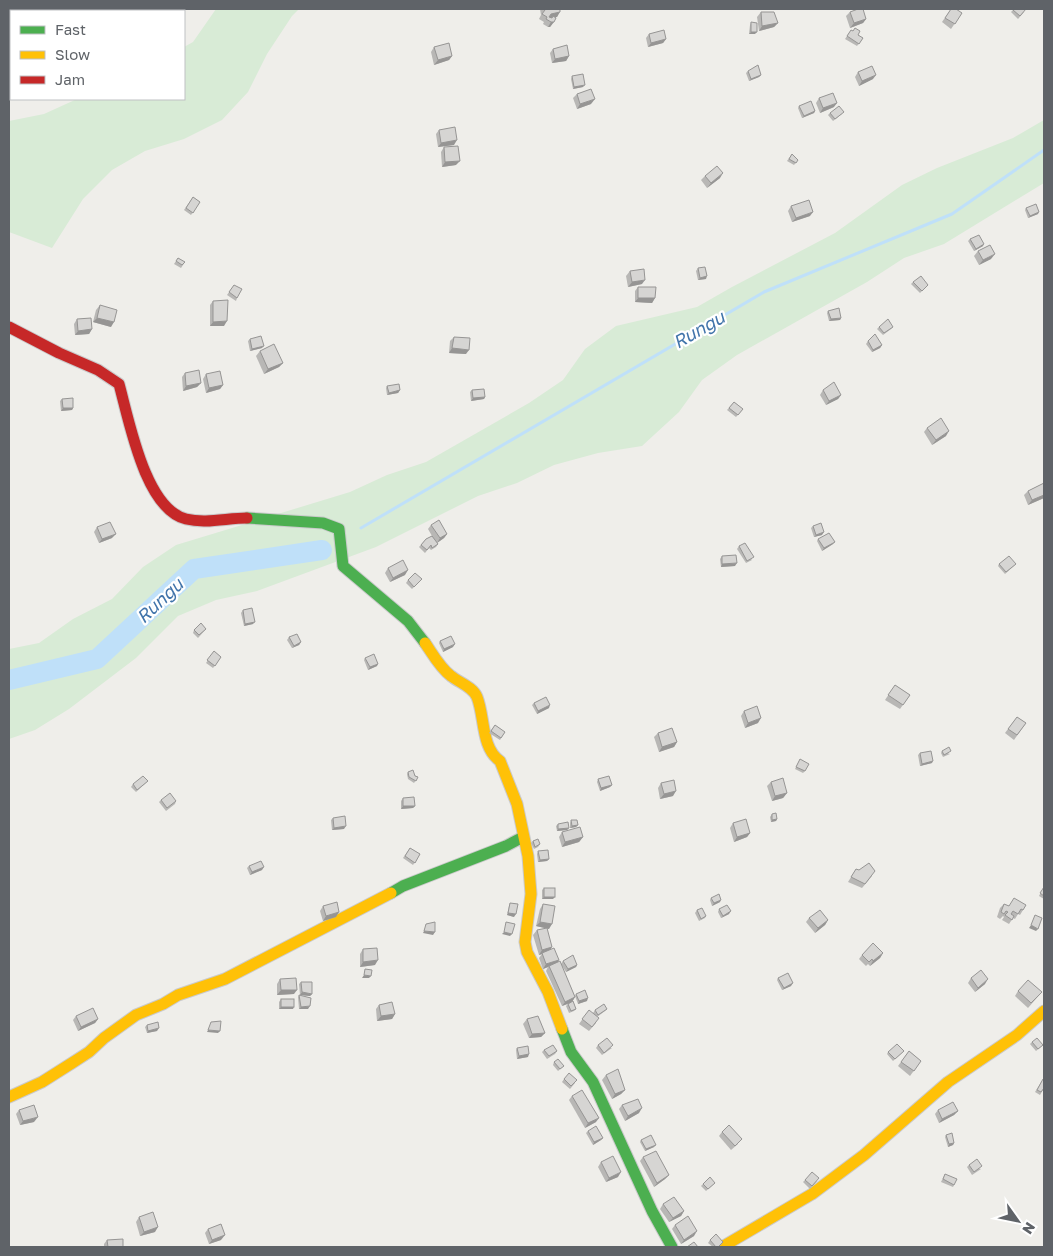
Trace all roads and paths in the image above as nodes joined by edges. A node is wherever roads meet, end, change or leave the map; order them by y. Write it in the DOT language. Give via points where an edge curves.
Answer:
graph roads {
  1 [pos="9,327"];
  2 [pos="523,837"];
  3 [pos="1044,1011"];
  4 [pos="9,1096"];
  5 [pos="672,1247"];
  6 [pos="722,1247"];
  1 -- 2 [label="street" via="98,370 119,384 149,482 170,512 186,519 274,519 323,523 340,529 343,566 408,620 446,671 474,691 489,747 500,761 517,804"];
  2 -- 4 [label="street" via="403,886 224,979 178,995 136,1015 72,1063 42,1082"];
  2 -- 5 [label="street" via="530,874 527,952 548,992 571,1052 593,1082"];
  3 -- 6 [label="street" via="1017,1035 948,1082 864,1155 819,1189"];
}
